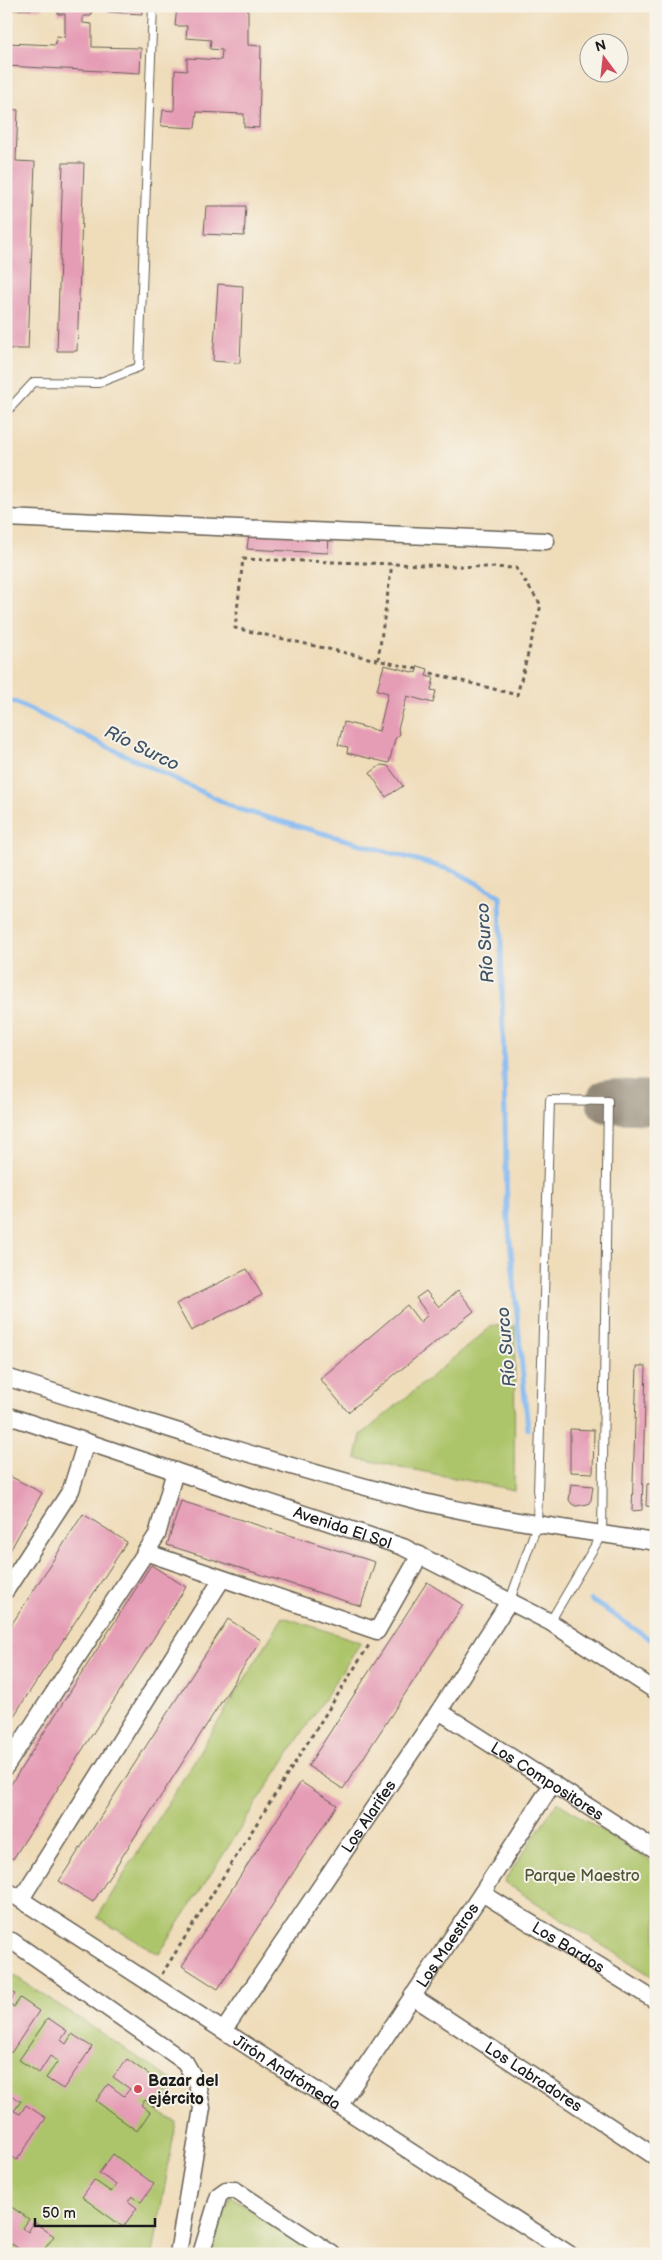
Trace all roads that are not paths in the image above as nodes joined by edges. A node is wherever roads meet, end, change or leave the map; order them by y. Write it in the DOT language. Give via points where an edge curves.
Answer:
graph roads {
  1 [pos="153,6"];
  2 [pos="6,408"];
  3 [pos="6,518"];
  4 [pos="546,541"];
  5 [pos="6,1377"];
  6 [pos="6,1414"];
  7 [pos="86,1442"];
  8 [pos="175,1471"];
  9 [pos="537,1525"];
  10 [pos="602,1534"];
  11 [pos="656,1542"];
  12 [pos="145,1552"];
  13 [pos="420,1555"];
  14 [pos="222,1579"];
  15 [pos="6,1590"];
  16 [pos="510,1600"];
  17 [pos="550,1622"];
  18 [pos="656,1690"];
  19 [pos="439,1711"];
  20 [pos="6,1766"];
  21 [pos="553,1783"];
  22 [pos="656,1850"];
  23 [pos="6,1890"];
  24 [pos="482,1893"];
  25 [pos="21,1899"];
  26 [pos="9,1941"];
  27 [pos="412,1996"];
  28 [pos="656,2001"];
  29 [pos="224,2030"];
  30 [pos="339,2106"];
  31 [pos="656,2157"];
  32 [pos="178,2254"];
  33 [pos="201,2254"];
  34 [pos="332,2254"];
  35 [pos="569,2254"];
  1 -- 2 [label="lane" via="139,367 98,384 34,382 10,408"];
  3 -- 4 [label="street"];
  5 -- 9 [label="street" via="388,1493"];
  6 -- 7 [label="street, Avenida El Sol"];
  7 -- 8 [label="street, Avenida El Sol"];
  7 -- 15 [label="street" via="72,1490"];
  8 -- 12 [label="street" via="157,1535"];
  8 -- 13 [label="street, Avenida El Sol" via="374,1536"];
  9 -- 10 [label="street"];
  9 -- 10 [label="lane" via="550,1100 608,1101"];
  9 -- 16 [label="lane"];
  10 -- 11 [label="street"];
  10 -- 17 [label="lane"];
  12 -- 14 [label="street"];
  12 -- 20 [label="street"];
  13 -- 14 [label="street" via="377,1632"];
  13 -- 16 [label="street, Avenida El Sol"];
  14 -- 25 [label="street"];
  16 -- 17 [label="street, Avenida El Sol"];
  16 -- 19 [label="street, Los Alarifes"];
  17 -- 18 [label="street, Avenida El Sol"];
  19 -- 21 [label="street, Los Compositores"];
  19 -- 29 [label="street, Los Alarifes"];
  21 -- 22 [label="street, Los Compositores"];
  21 -- 24 [label="street, Los Maestros"];
  23 -- 25 [label="street, Jirón Andrómeda"];
  24 -- 27 [label="street, Los Maestros"];
  24 -- 28 [label="street, Los Bardos"];
  25 -- 29 [label="street, Jirón Andrómeda"];
  26 -- 32 [label="street" via="185,2062 192,2072 200,2096 201,2121"];
  27 -- 30 [label="street, Los Maestros"];
  27 -- 31 [label="street, Los Labradores"];
  29 -- 30 [label="street, Jirón Andrómeda"];
  30 -- 35 [label="street, Jirón Andrómeda"];
  33 -- 34 [label="street" via="219,2195 226,2190 235,2190"];
}
